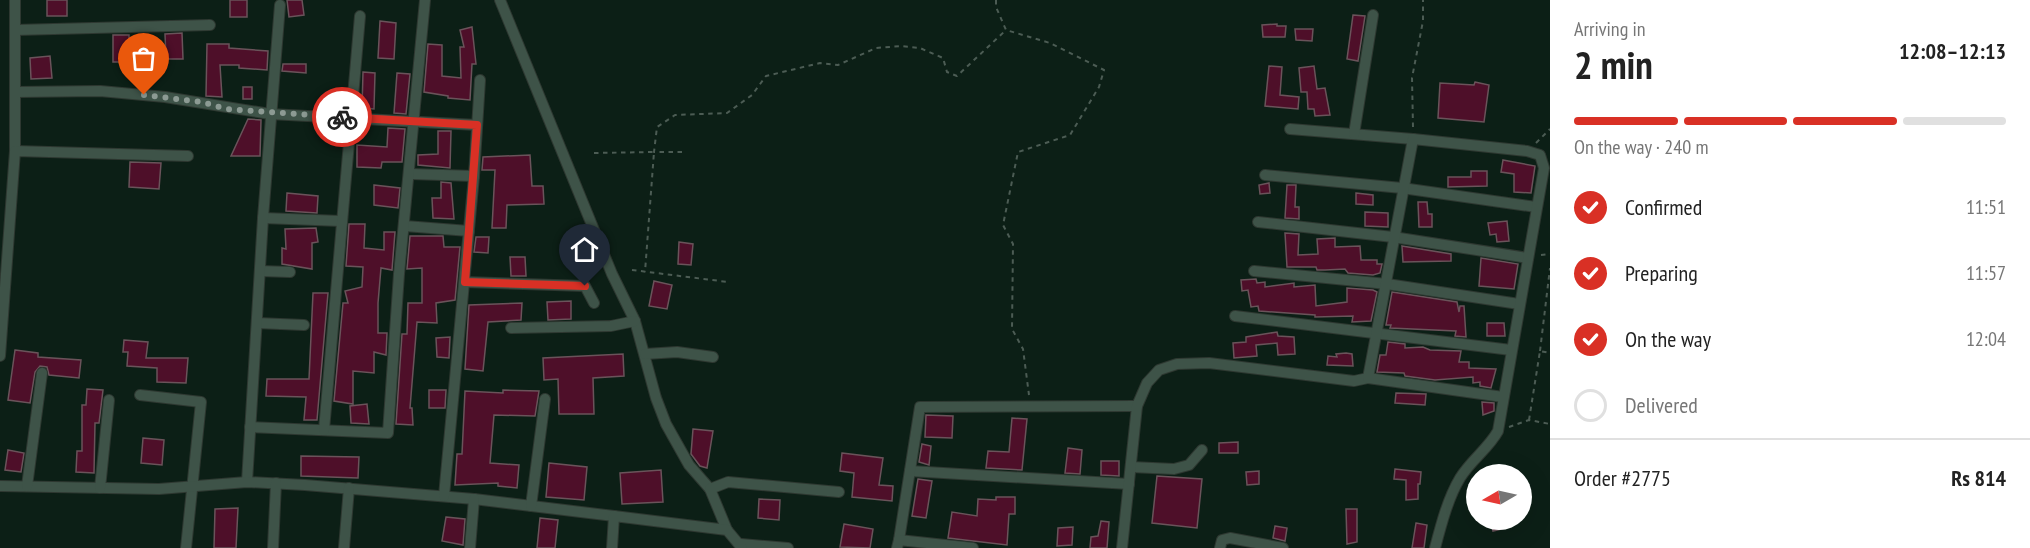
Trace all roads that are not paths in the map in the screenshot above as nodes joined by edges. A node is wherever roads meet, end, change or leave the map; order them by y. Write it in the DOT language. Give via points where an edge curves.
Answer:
graph roads {
  1 [pos="15,0"];
  2 [pos="425,0"];
  3 [pos="500,0"];
  4 [pos="280,5"];
  5 [pos="1373,15"];
  6 [pos="360,16"];
  7 [pos="210,25"];
  8 [pos="15,30"];
  9 [pos="480,80"];
  10 [pos="15,92"];
  11 [pos="270,114"];
  12 [pos="351,118"];
  13 [pos="415,122"];
  14 [pos="477,125"];
  15 [pos="1290,129"];
  16 [pos="1354,135"];
  17 [pos="1413,139"];
  18 [pos="15,152"];
  19 [pos="188,156"];
  20 [pos="411,174"];
  21 [pos="1265,175"];
  22 [pos="474,176"];
  23 [pos="1402,188"];
  24 [pos="1536,207"];
  25 [pos="262,218"];
  26 [pos="341,221"];
  27 [pos="1258,222"];
  28 [pos="405,226"];
  29 [pos="469,231"];
  30 [pos="1393,237"];
  31 [pos="1528,258"];
  32 [pos="260,271"];
  33 [pos="1254,271"];
  34 [pos="290,272"];
  35 [pos="465,282"];
  36 [pos="1387,284"];
  37 [pos="594,303"];
  38 [pos="1519,304"];
  39 [pos="1235,316"];
  40 [pos="635,321"];
  41 [pos="257,323"];
  42 [pos="304,325"];
  43 [pos="510,328"];
  44 [pos="1375,333"];
  45 [pos="1511,350"];
  46 [pos="645,354"];
  47 [pos="0,356"];
  48 [pos="713,357"];
  49 [pos="42,373"];
  50 [pos="1368,378"];
  51 [pos="140,395"];
  52 [pos="1503,397"];
  53 [pos="545,399"];
  54 [pos="109,400"];
  55 [pos="1137,406"];
  56 [pos="250,427"];
  57 [pos="324,430"];
  58 [pos="1202,450"];
  59 [pos="1131,467"];
  60 [pos="910,471"];
  61 [pos="247,482"];
  62 [pos="276,483"];
  63 [pos="1129,484"];
  64 [pos="0,486"];
  65 [pos="27,486"];
  66 [pos="191,486"];
  67 [pos="100,488"];
  68 [pos="349,488"];
  69 [pos="710,489"];
  70 [pos="839,492"];
  71 [pos="444,496"];
  72 [pos="474,499"];
  73 [pos="531,506"];
  74 [pos="614,516"];
  75 [pos="726,530"];
  76 [pos="898,544"];
  77 [pos="741,546"];
  78 [pos="186,548"];
  79 [pos="273,548"];
  80 [pos="344,548"];
  81 [pos="470,548"];
  82 [pos="612,548"];
  83 [pos="788,548"];
  84 [pos="973,548"];
  85 [pos="1122,548"];
  86 [pos="1220,548"];
  87 [pos="1283,548"];
  88 [pos="1435,548"];
  1 -- 8 [label="street"];
  2 -- 13 [label="street"];
  3 -- 40 [label="street"];
  4 -- 11 [label="street"];
  5 -- 16 [label="street"];
  6 -- 12 [label="street"];
  7 -- 8 [label="street"];
  8 -- 10 [label="street"];
  9 -- 14 [label="street"];
  10 -- 11 [label="street" via="100,91"];
  10 -- 18 [label="street"];
  11 -- 12 [label="street"];
  11 -- 25 [label="street"];
  12 -- 13 [label="street"];
  12 -- 26 [label="street"];
  13 -- 14 [label="street"];
  13 -- 20 [label="street"];
  14 -- 22 [label="street"];
  15 -- 16 [label="street"];
  16 -- 17 [label="street"];
  17 -- 23 [label="street"];
  17 -- 24 [label="street" via="1540,155 1544,168"];
  18 -- 19 [label="street"];
  18 -- 47 [label="street"];
  20 -- 22 [label="street"];
  20 -- 28 [label="street"];
  21 -- 23 [label="street"];
  22 -- 29 [label="street"];
  23 -- 24 [label="street"];
  23 -- 30 [label="street"];
  24 -- 31 [label="street"];
  25 -- 26 [label="street"];
  25 -- 32 [label="street"];
  26 -- 57 [label="street"];
  27 -- 30 [label="street"];
  28 -- 29 [label="street"];
  28 -- 57 [label="street" via="388,433"];
  29 -- 35 [label="street"];
  30 -- 31 [label="street"];
  30 -- 36 [label="street"];
  31 -- 38 [label="street"];
  32 -- 34 [label="street"];
  32 -- 41 [label="street"];
  33 -- 36 [label="street"];
  35 -- 37 [label="street" via="585,286"];
  35 -- 71 [label="street"];
  36 -- 38 [label="street"];
  36 -- 44 [label="street"];
  38 -- 45 [label="street"];
  39 -- 44 [label="street"];
  40 -- 43 [label="street" via="611,326"];
  40 -- 46 [label="street"];
  41 -- 42 [label="street"];
  41 -- 56 [label="street"];
  44 -- 45 [label="street"];
  44 -- 50 [label="street"];
  45 -- 52 [label="street"];
  46 -- 48 [label="street" via="677,352"];
  46 -- 69 [label="street" via="666,424 689,465"];
  49 -- 65 [label="street"];
  50 -- 52 [label="street"];
  50 -- 55 [label="street" via="1354,381 1209,363 1177,364 1159,370 1147,383"];
  51 -- 66 [label="street" via="201,402"];
  52 -- 88 [label="street" via="1498,431 1489,447 1460,478"];
  53 -- 73 [label="street"];
  54 -- 67 [label="street"];
  55 -- 59 [label="street"];
  55 -- 60 [label="street" via="920,407"];
  56 -- 57 [label="street"];
  56 -- 61 [label="street"];
  58 -- 59 [label="street" via="1189,465 1174,469"];
  59 -- 63 [label="street"];
  60 -- 63 [label="street"];
  60 -- 76 [label="street"];
  61 -- 62 [label="street"];
  61 -- 66 [label="street"];
  62 -- 68 [label="street"];
  62 -- 79 [label="street"];
  63 -- 85 [label="street"];
  64 -- 65 [label="street"];
  65 -- 67 [label="street"];
  66 -- 67 [label="street"];
  66 -- 78 [label="street"];
  68 -- 71 [label="street"];
  68 -- 80 [label="street"];
  69 -- 70 [label="street" via="728,483"];
  69 -- 75 [label="street"];
  71 -- 72 [label="street"];
  72 -- 73 [label="street"];
  72 -- 81 [label="street"];
  73 -- 74 [label="street"];
  74 -- 75 [label="street"];
  74 -- 82 [label="street"];
  75 -- 77 [label="street"];
  76 -- 84 [label="street"];
  77 -- 83 [label="street"];
  86 -- 87 [label="street" via="1222,540 1230,538"];
}
